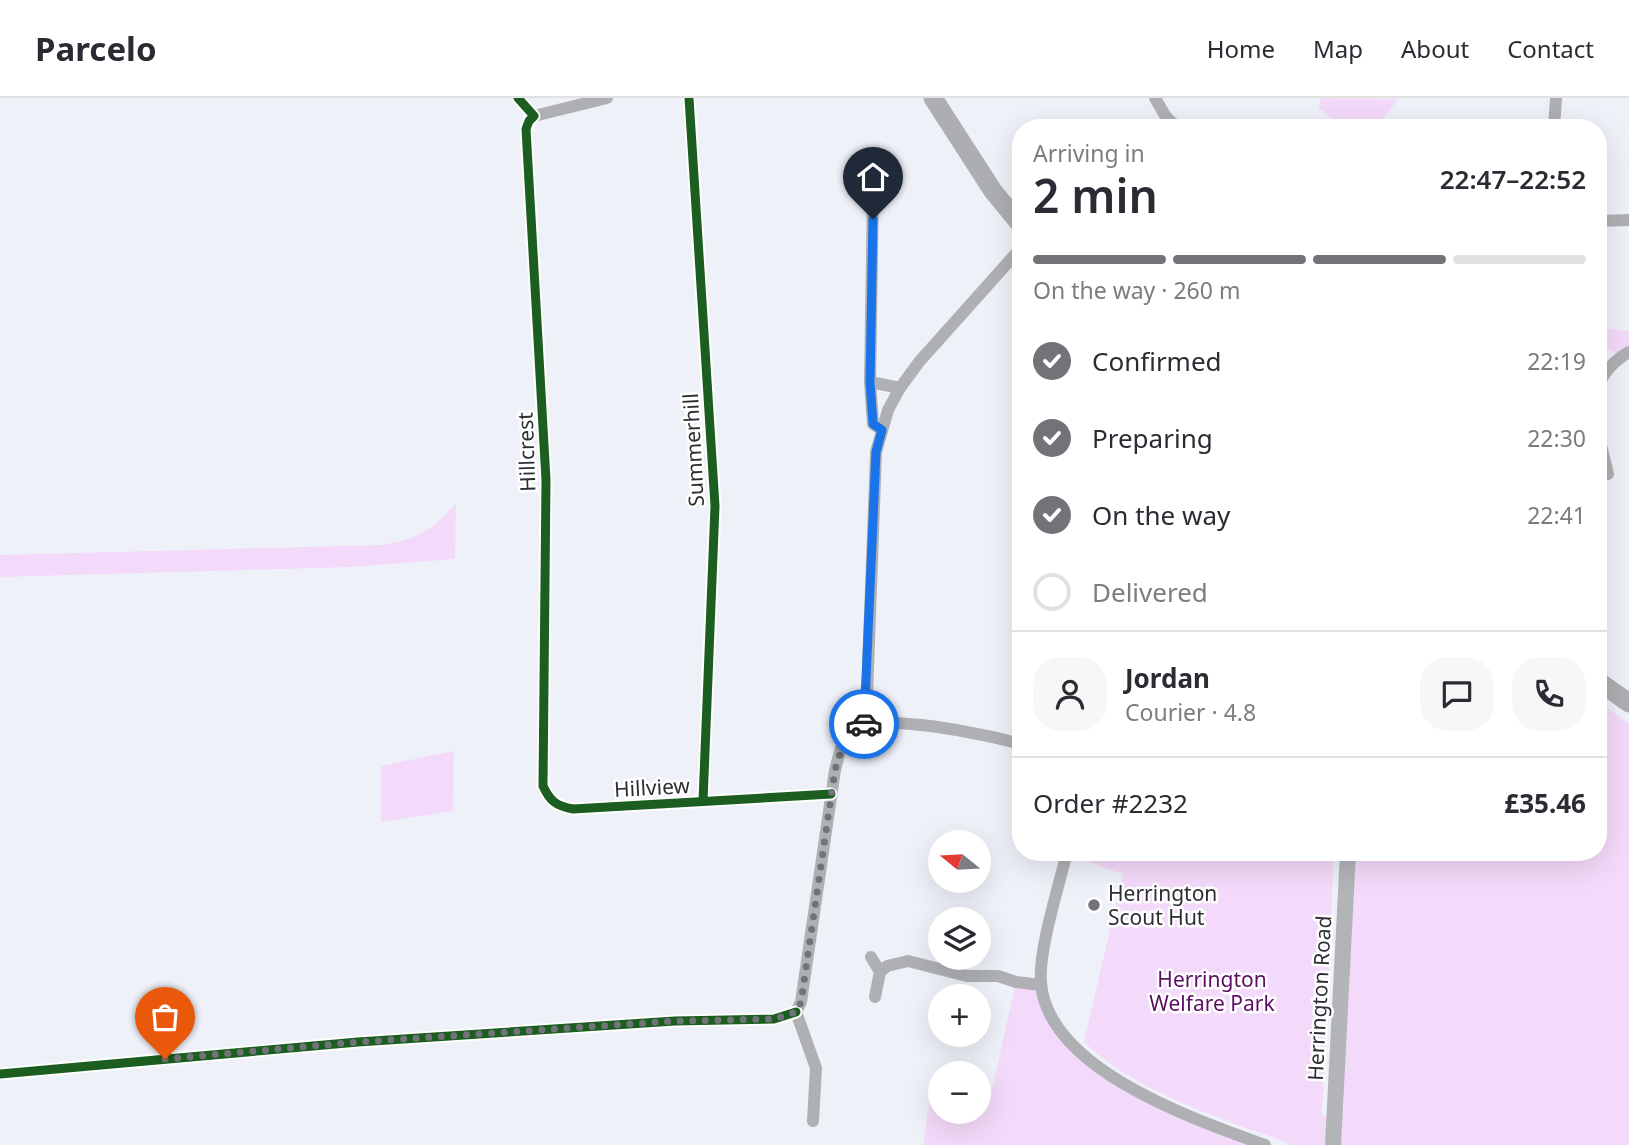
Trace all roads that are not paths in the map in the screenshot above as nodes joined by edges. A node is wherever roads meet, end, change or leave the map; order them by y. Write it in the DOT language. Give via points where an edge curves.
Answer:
graph roads {
  1 [pos="518,98"];
  2 [pos="607,98"];
  3 [pos="689,98"];
  4 [pos="933,98"];
  5 [pos="1155,98"];
  6 [pos="1556,98"];
  7 [pos="534,116"];
  8 [pos="1168,119"];
  9 [pos="1555,119"];
  10 [pos="873,192"];
  11 [pos="1012,214"];
  12 [pos="1629,220"];
  13 [pos="1607,221"];
  14 [pos="1012,258"];
  15 [pos="1629,352"];
  16 [pos="1607,370"];
  17 [pos="870,382"];
  18 [pos="900,388"];
  19 [pos="882,430"];
  20 [pos="1607,470"];
  21 [pos="1608,474"];
  22 [pos="1607,687"];
  23 [pos="1629,703"];
  24 [pos="866,724"];
  25 [pos="1012,742"];
  26 [pos="831,794"];
  27 [pos="703,801"];
  28 [pos="560,807"];
  29 [pos="1065,861"];
  30 [pos="1348,861"];
  31 [pos="871,957"];
  32 [pos="880,972"];
  33 [pos="1041,985"];
  34 [pos="875,998"];
  35 [pos="796,1012"];
  36 [pos="0,1073"];
  37 [pos="813,1121"];
  38 [pos="1265,1145"];
  39 [pos="1333,1145"];
  1 -- 7 [label="street"];
  2 -- 7 [label="street"];
  3 -- 27 [label="street, Summerhill" via="715,506"];
  4 -- 11 [label="highway"];
  5 -- 8 [label="street"];
  6 -- 9 [label="street"];
  7 -- 28 [label="street, Hillcrest" via="526,129 546,480 543,786 549,799"];
  10 -- 17 [label="street"];
  12 -- 13 [label="street"];
  14 -- 18 [label="street"];
  15 -- 16 [label="street"];
  17 -- 18 [label="street"];
  17 -- 19 [label="street" via="873,424"];
  18 -- 19 [label="street"];
  19 -- 24 [label="street" via="876,452"];
  20 -- 21 [label="street"];
  22 -- 23 [label="highway"];
  24 -- 25 [label="street" via="899,723"];
  24 -- 26 [label="street" via="846,738"];
  26 -- 27 [label="street, Hillview"];
  26 -- 35 [label="street"];
  27 -- 28 [label="street, Hillview"];
  29 -- 33 [label="street"];
  30 -- 39 [label="main road, Herrington Road"];
  31 -- 32 [label="street"];
  32 -- 33 [label="street" via="887,965 908,961 967,976 998,976"];
  32 -- 34 [label="street"];
  33 -- 38 [label="street" via="1056,1022 1081,1054 1100,1069 1157,1101"];
  35 -- 36 [label="street" via="774,1019 358,1042"];
  35 -- 37 [label="street" via="816,1068"];
}
